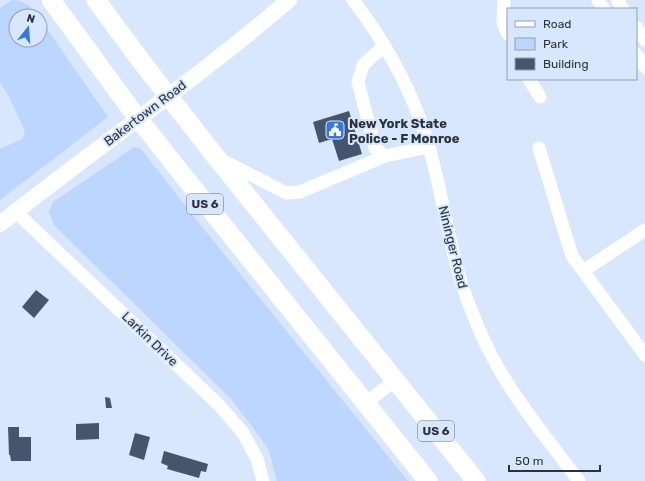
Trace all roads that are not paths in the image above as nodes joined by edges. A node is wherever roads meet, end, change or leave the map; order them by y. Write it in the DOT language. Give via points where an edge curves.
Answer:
graph roads {
  1 [pos="51,0"];
  2 [pos="96,0"];
  3 [pos="289,0"];
  4 [pos="353,0"];
  5 [pos="504,0"];
  6 [pos="637,28"];
  7 [pos="507,32"];
  8 [pos="645,40"];
  9 [pos="384,46"];
  10 [pos="637,55"];
  11 [pos="645,67"];
  12 [pos="530,80"];
  13 [pos="540,97"];
  14 [pos="429,147"];
  15 [pos="538,148"];
  16 [pos="385,156"];
  17 [pos="216,158"];
  18 [pos="16,212"];
  19 [pos="0,224"];
  20 [pos="645,230"];
  21 [pos="583,271"];
  22 [pos="645,355"];
  23 [pos="395,380"];
  24 [pos="366,403"];
  25 [pos="263,481"];
  26 [pos="428,481"];
  27 [pos="476,481"];
  28 [pos="579,481"];
  1 -- 24 [label="highway, US 6" via="169,158"];
  2 -- 17 [label="highway, US 6"];
  3 -- 18 [label="main road, Bakertown Road" via="253,31"];
  4 -- 9 [label="street, Nininger Road"];
  5 -- 7 [label="street" via="503,24"];
  6 -- 8 [label="street"];
  9 -- 14 [label="street, Nininger Road" via="413,102"];
  9 -- 16 [label="street" via="363,65 358,82 375,148"];
  10 -- 11 [label="street"];
  12 -- 13 [label="street"];
  14 -- 16 [label="street"];
  14 -- 28 [label="street, Nininger Road" via="462,285 480,331 513,392"];
  15 -- 21 [label="street" via="572,256"];
  16 -- 17 [label="street" via="300,192 286,193"];
  17 -- 23 [label="highway, US 6"];
  18 -- 19 [label="main road, Bakertown Road"];
  18 -- 25 [label="street, Larkin Drive" via="219,405 243,433 257,459"];
  20 -- 21 [label="street"];
  21 -- 22 [label="street"];
  23 -- 24 [label="street"];
  23 -- 27 [label="highway, US 6"];
  24 -- 26 [label="highway, US 6"];
}
